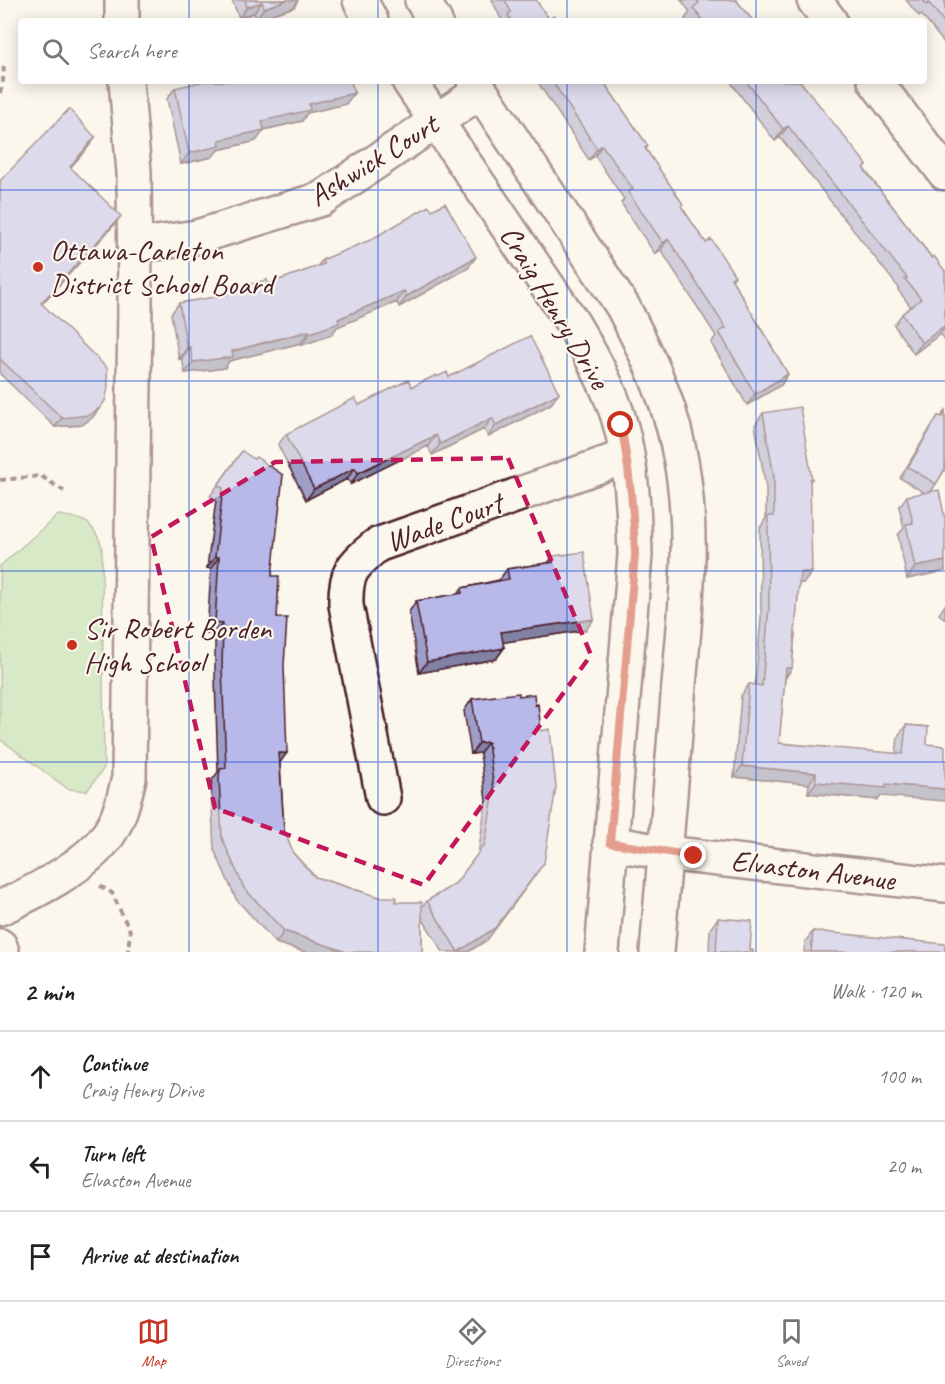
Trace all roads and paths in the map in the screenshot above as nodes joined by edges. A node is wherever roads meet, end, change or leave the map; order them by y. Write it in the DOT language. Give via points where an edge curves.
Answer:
graph roads {
  1 [pos="122,0"];
  2 [pos="360,0"];
  3 [pos="422,0"];
  4 [pos="814,0"];
  5 [pos="123,18"];
  6 [pos="369,18"];
  7 [pos="433,18"];
  8 [pos="828,18"];
  9 [pos="4,65"];
  10 [pos="126,84"];
  11 [pos="411,84"];
  12 [pos="877,84"];
  13 [pos="477,86"];
  14 [pos="0,93"];
  15 [pos="438,121"];
  16 [pos="945,173"];
  17 [pos="156,243"];
  18 [pos="627,456"];
  19 [pos="0,480"];
  20 [pos="64,491"];
  21 [pos="383,798"];
  22 [pos="610,843"];
  23 [pos="666,853"];
  24 [pos="92,881"];
  25 [pos="945,885"];
  26 [pos="0,908"];
  27 [pos="0,946"];
  28 [pos="2,952"];
  29 [pos="128,952"];
  30 [pos="602,952"];
  31 [pos="657,952"];
  1 -- 5 [label="street"];
  2 -- 6 [label="street"];
  3 -- 7 [label="street"];
  4 -- 8 [label="street"];
  9 -- 14 [label="path"];
  10 -- 26 [label="street" via="134,172 135,303 129,778 121,811 107,836 76,865"];
  11 -- 15 [label="street, Craig Henry Drive"];
  12 -- 16 [label="street"];
  13 -- 15 [label="street, Ashwick Court"];
  13 -- 23 [label="street, Craig Henry Drive" via="623,307 658,383 679,447 689,557"];
  15 -- 17 [label="street, Ashwick Court" via="321,199 196,237"];
  15 -- 18 [label="street, Craig Henry Drive" via="590,352 621,425"];
  18 -- 21 [label="street, Wade Court" via="377,545 354,567 346,582 346,604"];
  18 -- 22 [label="street, Craig Henry Drive" via="634,517 634,566"];
  19 -- 20 [label="path" via="40,476"];
  22 -- 23 [label="street, Elvaston Avenue"];
  22 -- 30 [label="street, Craig Henry Drive"];
  23 -- 25 [label="street, Elvaston Avenue"];
  23 -- 31 [label="street, Craig Henry Drive"];
  24 -- 29 [label="path" via="112,893 130,931"];
  27 -- 28 [label="street"];
}
